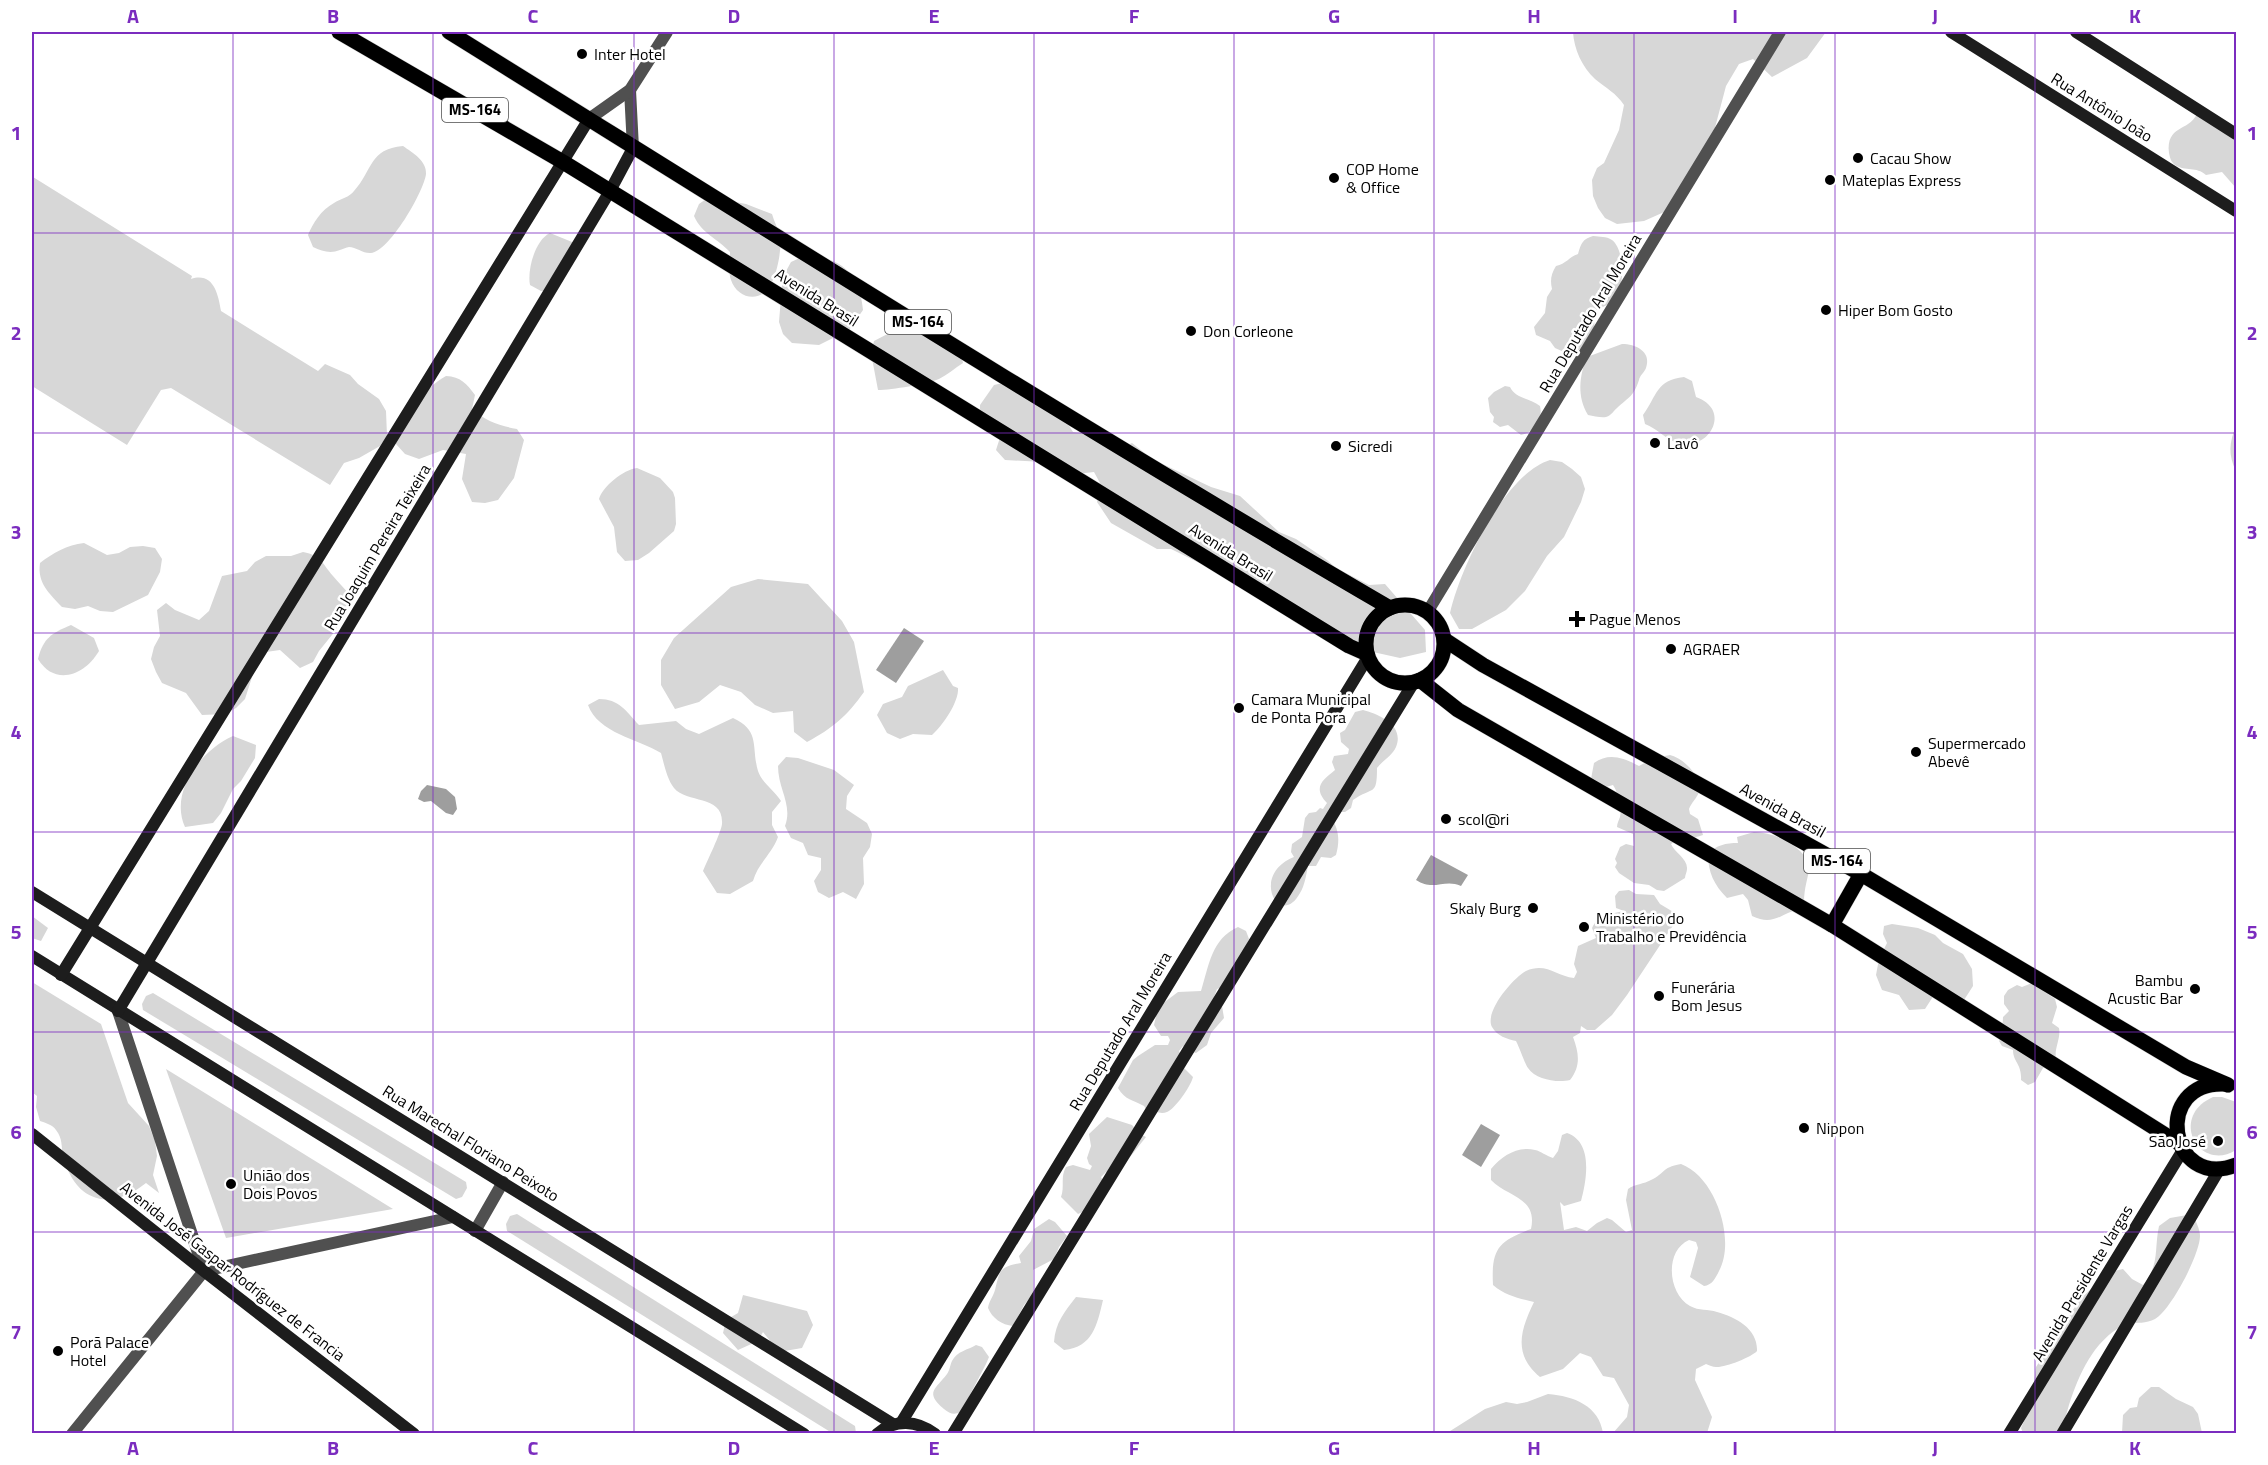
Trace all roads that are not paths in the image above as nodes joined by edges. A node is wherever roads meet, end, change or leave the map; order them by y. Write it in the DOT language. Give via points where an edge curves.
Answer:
graph roads {
  1 [pos="339,32"];
  2 [pos="449,32"];
  3 [pos="667,32"];
  4 [pos="1780,32"];
  5 [pos="1951,32"];
  6 [pos="2076,32"];
  7 [pos="630,90"];
  8 [pos="589,119"];
  9 [pos="2236,134"];
  10 [pos="633,148"];
  11 [pos="563,162"];
  12 [pos="610,191"];
  13 [pos="2236,211"];
  14 [pos="1390,608"];
  15 [pos="1428,611"];
  16 [pos="1444,640"];
  17 [pos="1367,656"];
  18 [pos="1417,681"];
  19 [pos="1861,874"];
  20 [pos="32,892"];
  21 [pos="1832,925"];
  22 [pos="91,928"];
  23 [pos="32,957"];
  24 [pos="147,962"];
  25 [pos="61,975"];
  26 [pos="118,1011"];
  27 [pos="2234,1085"];
  28 [pos="32,1134"];
  29 [pos="2181,1147"];
  30 [pos="2230,1170"];
  31 [pos="503,1182"];
  32 [pos="453,1217"];
  33 [pos="475,1231"];
  34 [pos="204,1271"];
  35 [pos="897,1424"];
  36 [pos="72,1434"];
  37 [pos="414,1434"];
  38 [pos="804,1434"];
  39 [pos="877,1434"];
  40 [pos="935,1434"];
  41 [pos="952,1434"];
  42 [pos="2009,1434"];
  43 [pos="2062,1434"];
  1 -- 11 [label="main road, Avenida Brasil / MS-164"];
  2 -- 8 [label="main road, Avenida Brasil / MS-164"];
  3 -- 7 [label="street"];
  4 -- 15 [label="street, Rua Deputado Aral Moreira"];
  5 -- 13 [label="main road, Rua Antônio João"];
  6 -- 9 [label="main road"];
  7 -- 8 [label="street"];
  7 -- 10 [label="street"];
  8 -- 10 [label="main road, Avenida Brasil / MS-164"];
  8 -- 11 [label="main road"];
  10 -- 12 [label="main road, Rua Joaquim Pereira Teixeira"];
  10 -- 14 [label="main road, Avenida Brasil / MS-164"];
  11 -- 12 [label="main road, Avenida Brasil / MS-164"];
  11 -- 22 [label="main road"];
  12 -- 17 [label="main road, Avenida Brasil / MS-164"];
  12 -- 24 [label="main road, Rua Joaquim Pereira Teixeira"];
  14 -- 15 [label="main road" via="1409,604"];
  14 -- 17 [label="main road" via="1368,630"];
  15 -- 16 [label="main road, MS-164" via="1439,624"];
  16 -- 18 [label="main road" via="1437,667"];
  16 -- 19 [label="main road, Avenida Brasil / MS-164"];
  17 -- 18 [label="main road, MS-164" via="1386,678"];
  17 -- 35 [label="main road, Rua Deputado Aral Moreira"];
  18 -- 21 [label="main road, MS-164" via="1458,710"];
  18 -- 41 [label="main road"];
  19 -- 21 [label="main road"];
  19 -- 27 [label="main road, Avenida Brasil / MS-164" via="2186,1067"];
  20 -- 22 [label="main road, Rua Marechal Floriano Peixoto"];
  21 -- 29 [label="main road, MS-164"];
  22 -- 24 [label="main road, Rua Marechal Floriano Peixoto"];
  22 -- 25 [label="main road"];
  23 -- 25 [label="main road"];
  24 -- 26 [label="main road, Rua Joaquim Pereira Teixeira"];
  24 -- 31 [label="main road, Rua Marechal Floriano Peixoto"];
  25 -- 26 [label="main road"];
  26 -- 32 [label="main road"];
  26 -- 34 [label="street"];
  27 -- 29 [label="main road" via="2204,1086 2186,1100 2176,1120"];
  28 -- 34 [label="main road, Avenida José Gaspar Rodríguez de Francia"];
  29 -- 30 [label="main road, MS-164" via="2198,1164"];
  29 -- 42 [label="main road, Avenida Presidente Vargas"];
  30 -- 43 [label="main road"];
  31 -- 33 [label="street"];
  31 -- 35 [label="main road, Rua Marechal Floriano Peixoto"];
  32 -- 33 [label="main road"];
  32 -- 34 [label="street"];
  33 -- 38 [label="main road"];
  34 -- 36 [label="street"];
  34 -- 37 [label="main road, Avenida José Gaspar Rodríguez de Francia"];
  35 -- 39 [label="main road"];
  35 -- 40 [label="main road, Rua Marechal Floriano Peixoto" via="915,1424"];
}
